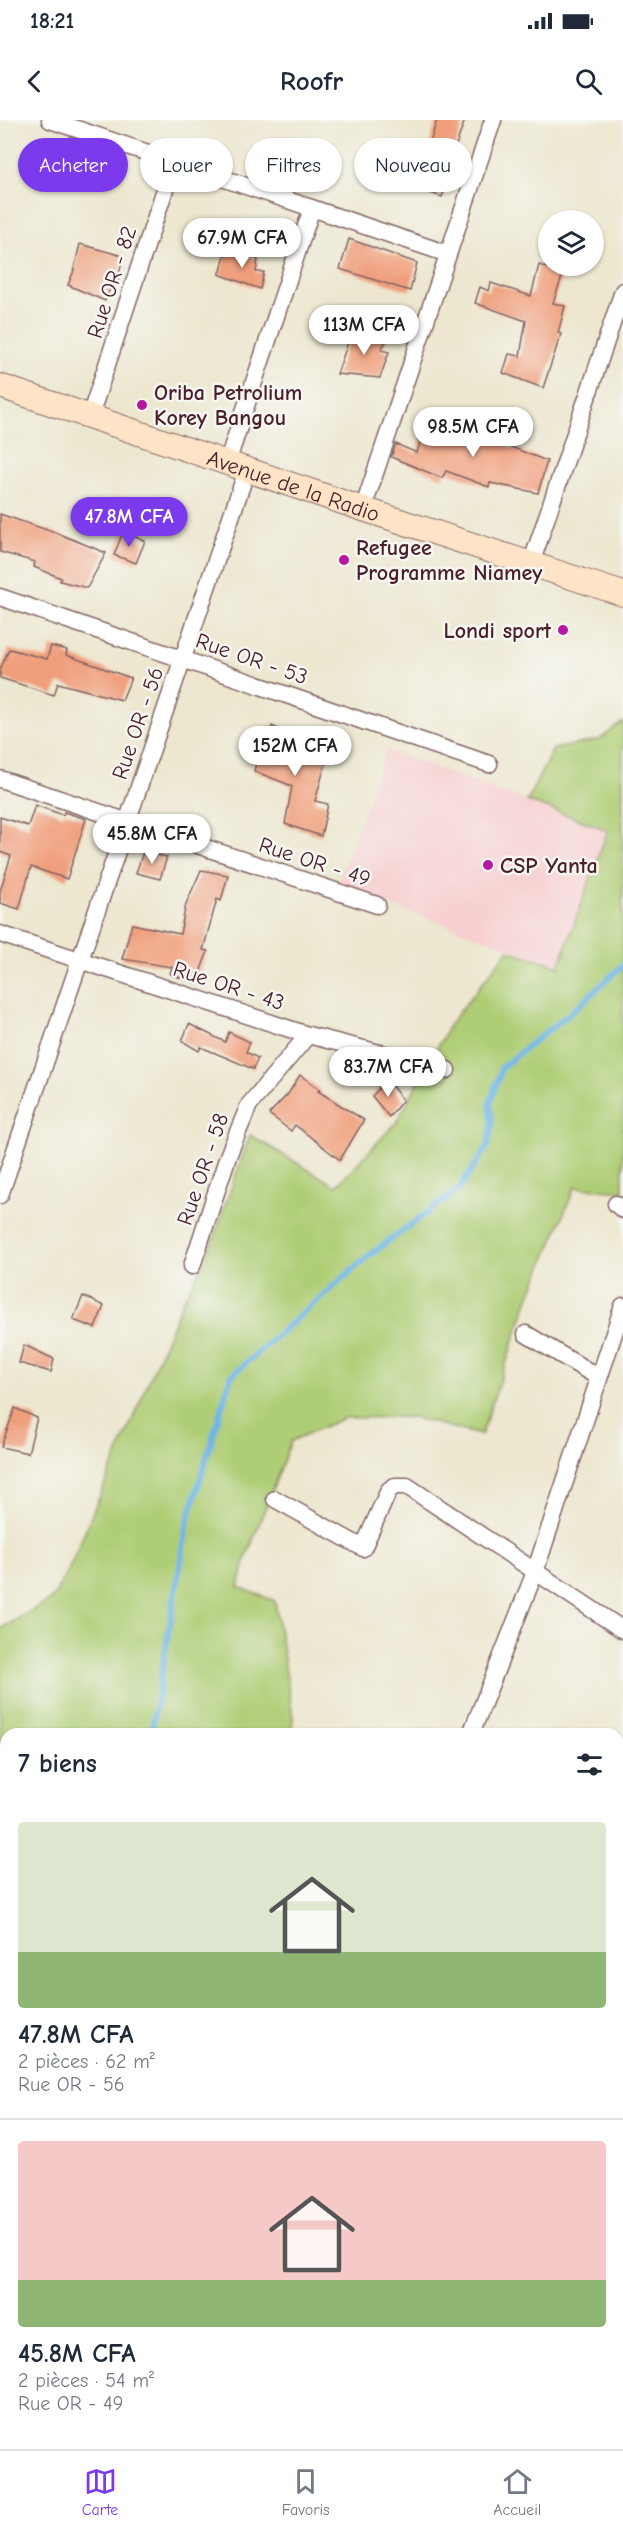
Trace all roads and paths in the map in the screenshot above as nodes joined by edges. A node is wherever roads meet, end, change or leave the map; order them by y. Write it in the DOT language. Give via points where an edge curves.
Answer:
graph roads {
  1 [pos="50,120"];
  2 [pos="493,120"];
  3 [pos="140,150"];
  4 [pos="233,182"];
  5 [pos="164,192"];
  6 [pos="312,208"];
  7 [pos="448,254"];
  8 [pos="622,295"];
  9 [pos="0,386"];
  10 [pos="90,416"];
  11 [pos="237,466"];
  12 [pos="363,509"];
  13 [pos="531,564"];
  14 [pos="623,594"];
  15 [pos="0,597"];
  16 [pos="183,658"];
  17 [pos="489,764"];
  18 [pos="0,779"];
  19 [pos="127,822"];
  20 [pos="377,905"];
  21 [pos="0,934"];
  22 [pos="80,959"];
  23 [pos="308,1035"];
  24 [pos="447,1070"];
  25 [pos="0,1195"];
  26 [pos="192,1266"];
  27 [pos="623,1306"];
  28 [pos="526,1334"];
  29 [pos="598,1377"];
  30 [pos="275,1499"];
  31 [pos="535,1572"];
  32 [pos="623,1630"];
  33 [pos="473,1728"];
  1 -- 3 [label="street"];
  2 -- 7 [label="street"];
  4 -- 6 [label="street"];
  5 -- 10 [label="street, Rue OR - 82"];
  6 -- 7 [label="street"];
  6 -- 11 [label="street, Rue OR - 56"];
  7 -- 12 [label="street"];
  8 -- 13 [label="street"];
  9 -- 10 [label="street, Avenue de la Radio"];
  10 -- 11 [label="street, Avenue de la Radio"];
  11 -- 12 [label="street, Avenue de la Radio"];
  11 -- 16 [label="street, Rue OR - 56"];
  12 -- 13 [label="street, Avenue de la Radio"];
  13 -- 14 [label="street, Avenue de la Radio"];
  15 -- 16 [label="street, Rue OR - 53"];
  16 -- 17 [label="street, Rue OR - 53"];
  16 -- 19 [label="street, Rue OR - 56"];
  18 -- 19 [label="street, Rue OR - 49"];
  19 -- 20 [label="street, Rue OR - 49"];
  19 -- 22 [label="street, Rue OR - 56"];
  21 -- 22 [label="street, Rue OR - 43"];
  22 -- 23 [label="street, Rue OR - 43"];
  22 -- 25 [label="street, Rue OR - 56"];
  23 -- 24 [label="street, Rue OR - 43"];
  23 -- 26 [label="street, Rue OR - 58" via="249,1105 237,1128"];
  27 -- 29 [label="street"];
  28 -- 29 [label="street"];
  29 -- 31 [label="street"];
  30 -- 31 [label="street" via="363,1548 389,1490 407,1486"];
  31 -- 32 [label="street"];
  31 -- 33 [label="street"];
}
